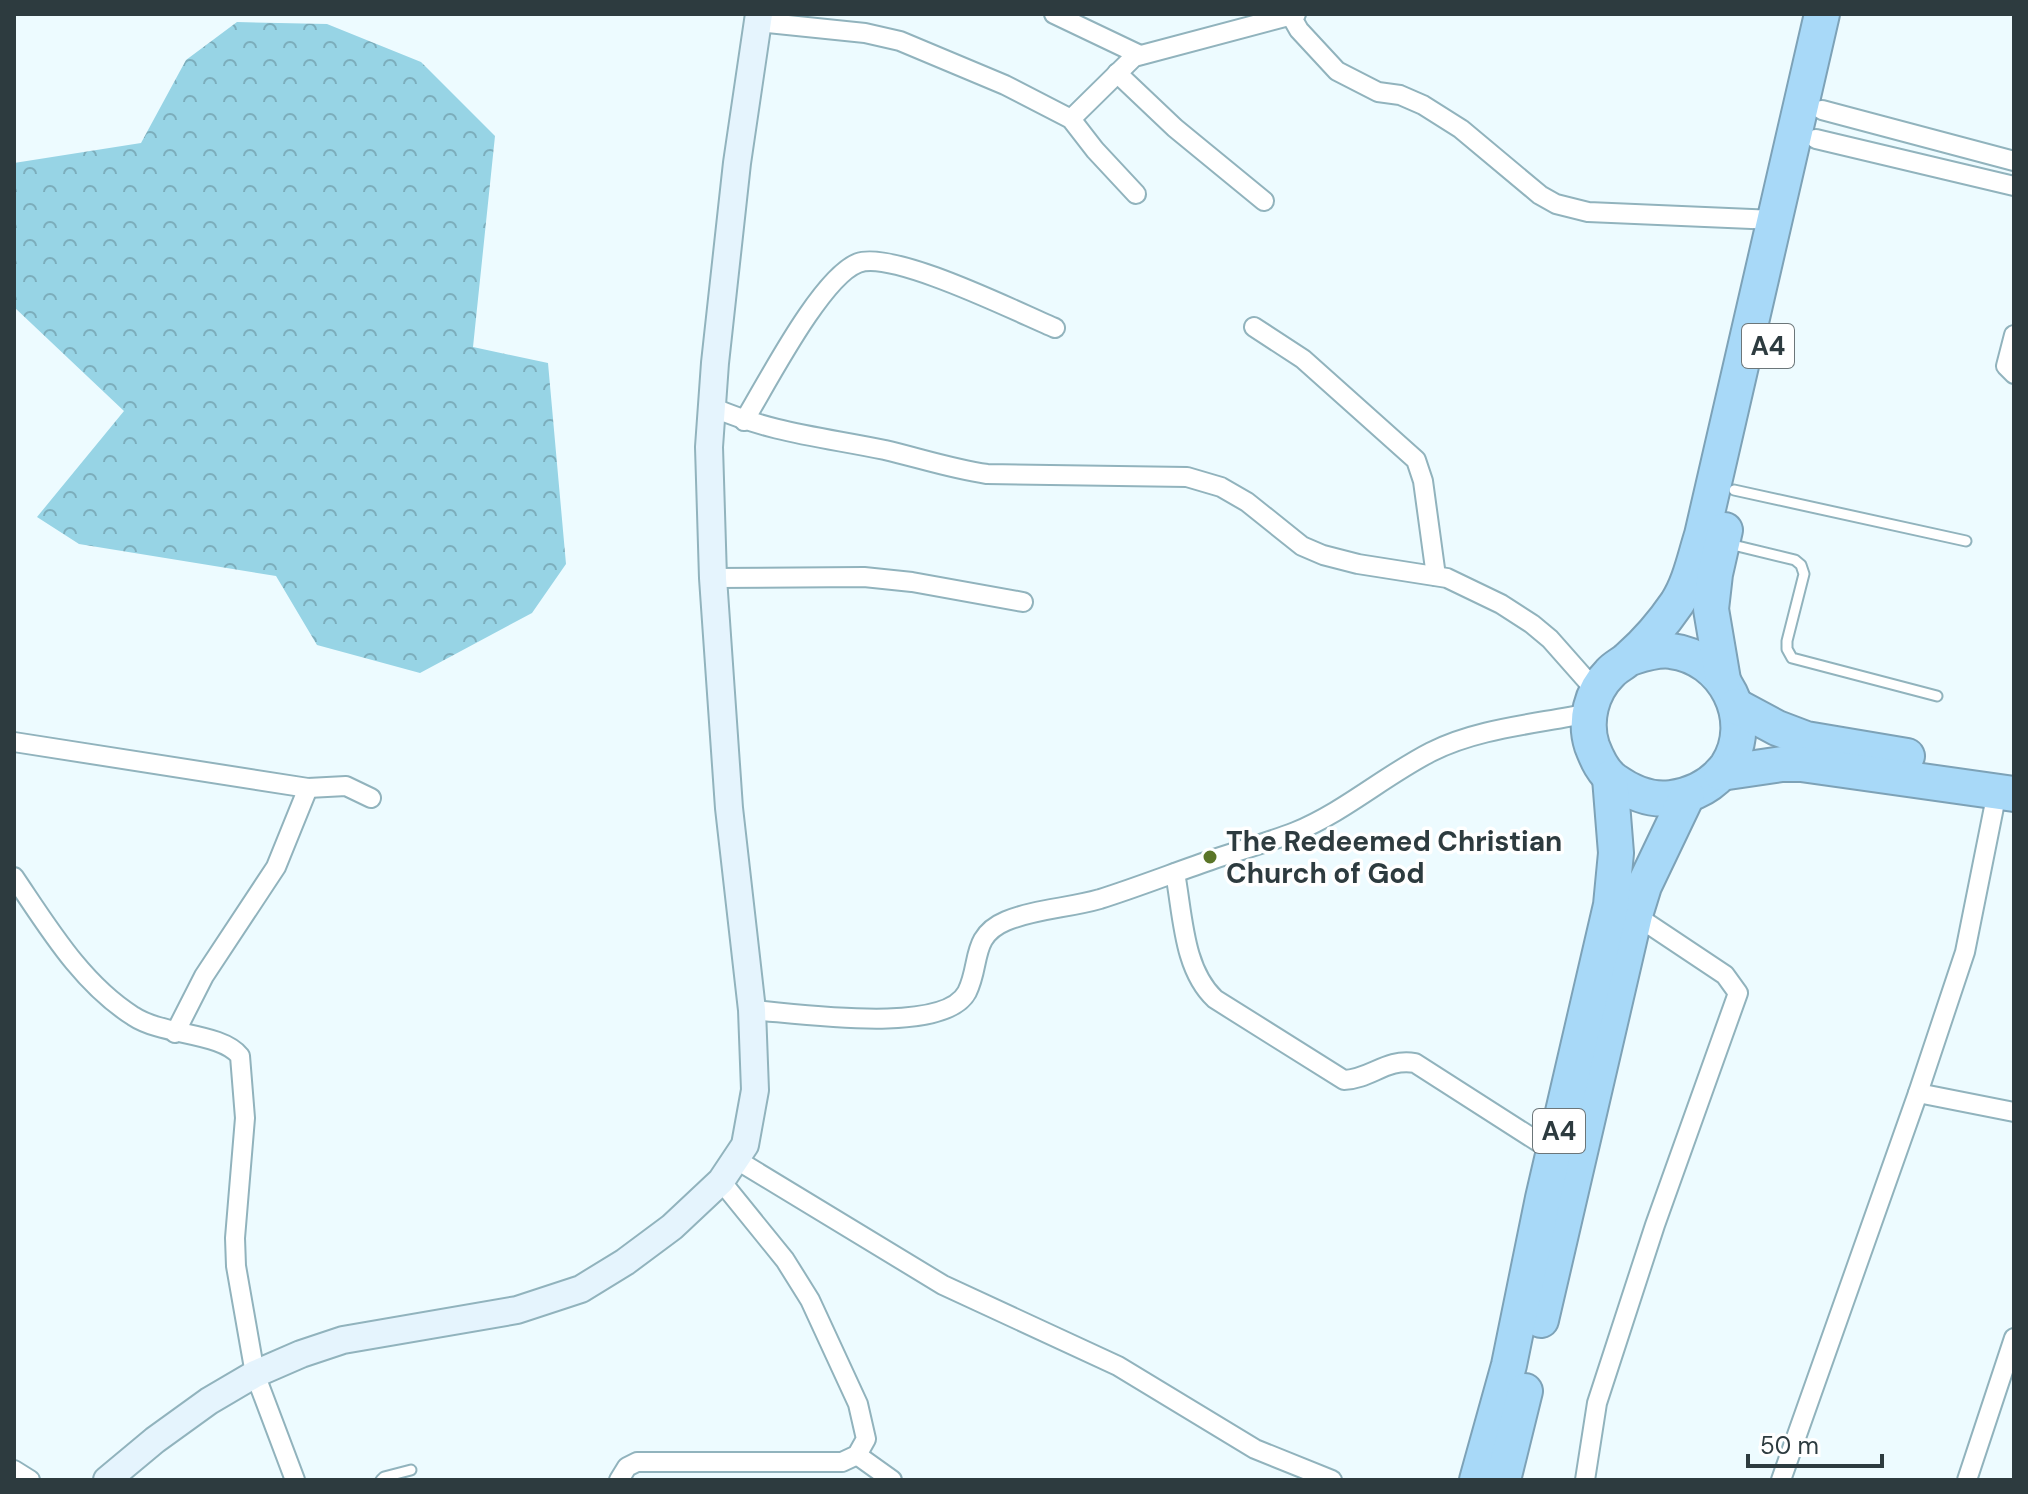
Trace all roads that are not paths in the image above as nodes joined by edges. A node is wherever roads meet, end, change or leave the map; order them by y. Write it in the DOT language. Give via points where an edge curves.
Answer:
graph roads {
  1 [pos="1054,14"];
  2 [pos="1822,14"];
  3 [pos="1845,14"];
  4 [pos="1294,15"];
  5 [pos="759,18"];
  6 [pos="1140,55"];
  7 [pos="1117,73"];
  8 [pos="1071,119"];
  9 [pos="1819,125"];
  10 [pos="2014,161"];
  11 [pos="2014,186"];
  12 [pos="1136,194"];
  13 [pos="1264,201"];
  14 [pos="1775,220"];
  15 [pos="1254,327"];
  16 [pos="1055,328"];
  17 [pos="2014,335"];
  18 [pos="2014,374"];
  19 [pos="712,407"];
  20 [pos="744,421"];
  21 [pos="1734,490"];
  22 [pos="1966,541"];
  23 [pos="1722,542"];
  24 [pos="1436,576"];
  25 [pos="713,578"];
  26 [pos="1023,602"];
  27 [pos="1630,658"];
  28 [pos="1729,693"];
  29 [pos="1937,696"];
  30 [pos="1593,702"];
  31 [pos="14,742"];
  32 [pos="1721,773"];
  33 [pos="1610,778"];
  34 [pos="2008,787"];
  35 [pos="308,788"];
  36 [pos="1687,796"];
  37 [pos="371,798"];
  38 [pos="1175,873"];
  39 [pos="14,877"];
  40 [pos="1635,915"];
  41 [pos="752,1010"];
  42 [pos="175,1033"];
  43 [pos="1918,1093"];
  44 [pos="2014,1112"];
  45 [pos="1554,1152"];
  46 [pos="737,1160"];
  47 [pos="721,1181"];
  48 [pos="2014,1338"];
  49 [pos="255,1374"];
  50 [pos="857,1455"];
  51 [pos="14,1470"];
  52 [pos="411,1470"];
  53 [pos="30,1480"];
  54 [pos="107,1480"];
  55 [pos="295,1480"];
  56 [pos="381,1480"];
  57 [pos="619,1480"];
  58 [pos="892,1480"];
  59 [pos="1332,1480"];
  60 [pos="1477,1480"];
  61 [pos="1503,1480"];
  62 [pos="1585,1480"];
  63 [pos="1781,1480"];
  64 [pos="1967,1480"];
  1 -- 6 [label="street"];
  2 -- 14 [label="highway, A4"];
  3 -- 9 [label="highway, A4"];
  4 -- 6 [label="street"];
  4 -- 14 [label="street" via="1307,40 1337,71 1378,92 1423,105 1556,204 1588,212"];
  5 -- 8 [label="street" via="900,41"];
  5 -- 19 [label="street" via="737,163"];
  6 -- 7 [label="street"];
  7 -- 8 [label="street"];
  7 -- 13 [label="street"];
  8 -- 12 [label="street"];
  9 -- 10 [label="street"];
  9 -- 11 [label="street"];
  9 -- 21 [label="highway, A4"];
  14 -- 27 [label="highway, A4" via="1691,571 1678,601"];
  15 -- 24 [label="street" via="1303,359 1416,460"];
  16 -- 20 [label="street" via="891,263 859,263 836,280 803,323"];
  17 -- 18 [label="street" via="2006,366"];
  19 -- 20 [label="street"];
  19 -- 25 [label="street"];
  20 -- 24 [label="street" via="987,474 1187,477 1221,487 1302,546 1323,555"];
  21 -- 22 [label="lane"];
  21 -- 23 [label="highway, A4"];
  23 -- 28 [label="highway, A4" via="1711,609"];
  23 -- 29 [label="lane" via="1801,565 1804,574 1787,641 1792,658"];
  24 -- 30 [label="street" via="1471,588 1532,624 1550,639"];
  25 -- 26 [label="street" via="864,577"];
  25 -- 41 [label="street" via="729,808"];
  27 -- 28 [label="highway" via="1649,652 1680,653 1708,665"];
  27 -- 30 [label="highway, A4" via="1610,672"];
  28 -- 32 [label="highway, A4" via="1738,735"];
  28 -- 34 [label="highway" via="1777,728 1806,739"];
  30 -- 33 [label="highway, A4" via="1589,736"];
  30 -- 38 [label="street" via="1433,751 1295,832"];
  31 -- 35 [label="street"];
  32 -- 34 [label="highway" via="1801,764"];
  32 -- 36 [label="highway"];
  33 -- 36 [label="highway" via="1633,794 1660,800"];
  33 -- 45 [label="highway, A4" via="1616,853 1611,905"];
  34 -- 43 [label="street" via="1965,952"];
  35 -- 37 [label="street" via="346,786"];
  35 -- 42 [label="street" via="276,867 204,976"];
  36 -- 40 [label="highway, A4"];
  38 -- 41 [label="street" via="996,926 979,945 968,990 953,1007 939,1012 898,1020"];
  38 -- 45 [label="street" via="1194,970 1215,999 1338,1078 1354,1080 1402,1060 1415,1063"];
  39 -- 42 [label="street" via="77,966 109,999 150,1026"];
  40 -- 61 [label="highway, A4"];
  40 -- 62 [label="street" via="1725,975 1738,993 1597,1403"];
  41 -- 46 [label="street" via="755,1090"];
  42 -- 49 [label="street" via="223,1042 240,1056 245,1118 236,1266"];
  43 -- 44 [label="street"];
  43 -- 63 [label="street"];
  45 -- 60 [label="highway, A4" via="1509,1365"];
  46 -- 47 [label="street"];
  46 -- 59 [label="street" via="943,1285 1118,1366 1255,1449"];
  47 -- 49 [label="street" via="672,1227 581,1289 517,1310 343,1340"];
  47 -- 50 [label="street" via="810,1300 858,1404 866,1439"];
  48 -- 64 [label="street"];
  49 -- 54 [label="street" via="165,1432"];
  49 -- 55 [label="street"];
  50 -- 57 [label="street" via="842,1462 637,1462"];
  50 -- 58 [label="street"];
  51 -- 53 [label="street"];
  52 -- 56 [label="lane"];
}
